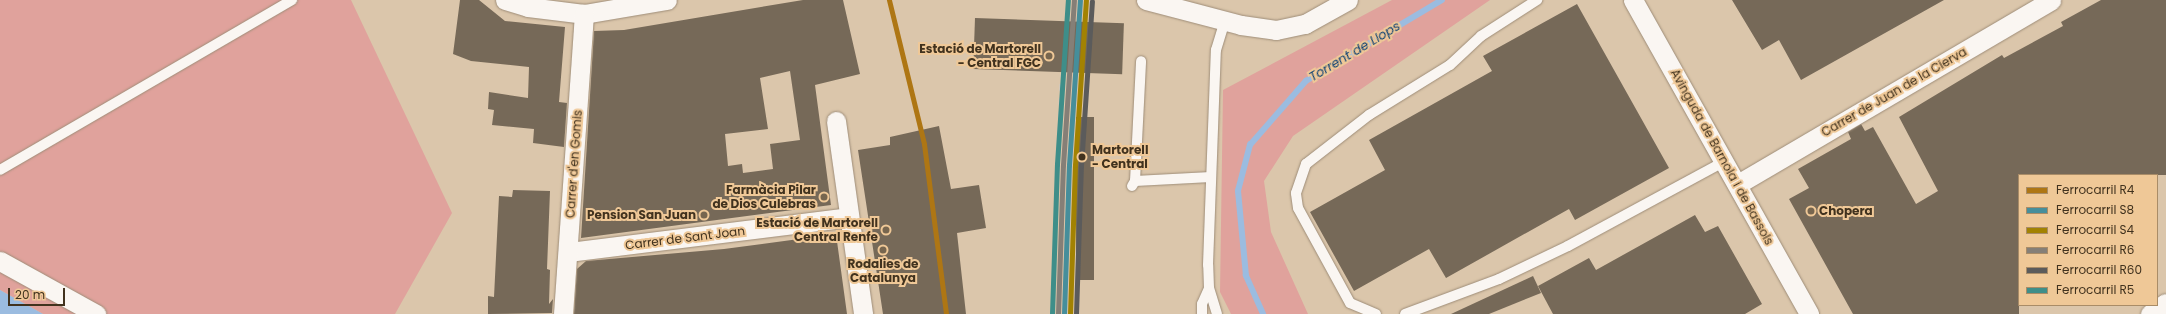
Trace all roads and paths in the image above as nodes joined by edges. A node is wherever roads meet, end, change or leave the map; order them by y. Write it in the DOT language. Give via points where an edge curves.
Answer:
graph roads {
  1 [pos="292,0"];
  2 [pos="506,0"];
  3 [pos="668,0"];
  4 [pos="1146,0"];
  5 [pos="1348,0"];
  6 [pos="1537,0"];
  7 [pos="1633,0"];
  8 [pos="2051,0"];
  9 [pos="609,6"];
  10 [pos="584,14"];
  11 [pos="1225,21"];
  12 [pos="1141,61"];
  13 [pos="836,121"];
  14 [pos="1725,161"];
  15 [pos="0,170"];
  16 [pos="1211,177"];
  17 [pos="1738,184"];
  18 [pos="849,217"];
  19 [pos="569,252"];
  20 [pos="0,261"];
  21 [pos="1209,288"];
  22 [pos="2166,303"];
  23 [pos="96,314"];
  24 [pos="563,314"];
  25 [pos="863,314"];
  26 [pos="1202,314"];
  27 [pos="1217,314"];
  28 [pos="1376,314"];
  29 [pos="1405,314"];
  30 [pos="1809,314"];
  31 [pos="2150,314"];
  1 -- 15 [label="lane"];
  2 -- 10 [label="street" via="528,8"];
  3 -- 9 [label="street"];
  4 -- 11 [label="street"];
  5 -- 11 [label="street" via="1320,18 1288,29 1267,30"];
  6 -- 28 [label="lane" via="1481,36 1450,65 1369,115 1306,164 1296,193 1298,208 1350,303"];
  7 -- 14 [label="street, Avinguda de Barnola i de Bassols"];
  8 -- 17 [label="street, Carrer de Juan de la Cierva"];
  9 -- 10 [label="street"];
  10 -- 19 [label="street, Carrer d'en Gomis"];
  11 -- 16 [label="lane" via="1216,50"];
  12 -- 16 [label="lane" via="1133,184"];
  13 -- 18 [label="street"];
  14 -- 17 [label="street, Avinguda de Barnola i de Bassols"];
  14 -- 29 [label="lane" via="1561,249 1499,279"];
  16 -- 21 [label="lane"];
  17 -- 30 [label="street, Avinguda de Barnola i de Bassols"];
  18 -- 19 [label="street, Carrer de Sant Joan"];
  18 -- 25 [label="street"];
  19 -- 24 [label="street, Carrer d'en Gomis"];
  20 -- 23 [label="street"];
  21 -- 26 [label="lane" via="1202,304"];
  21 -- 27 [label="lane"];
  22 -- 31 [label="street"];
}
